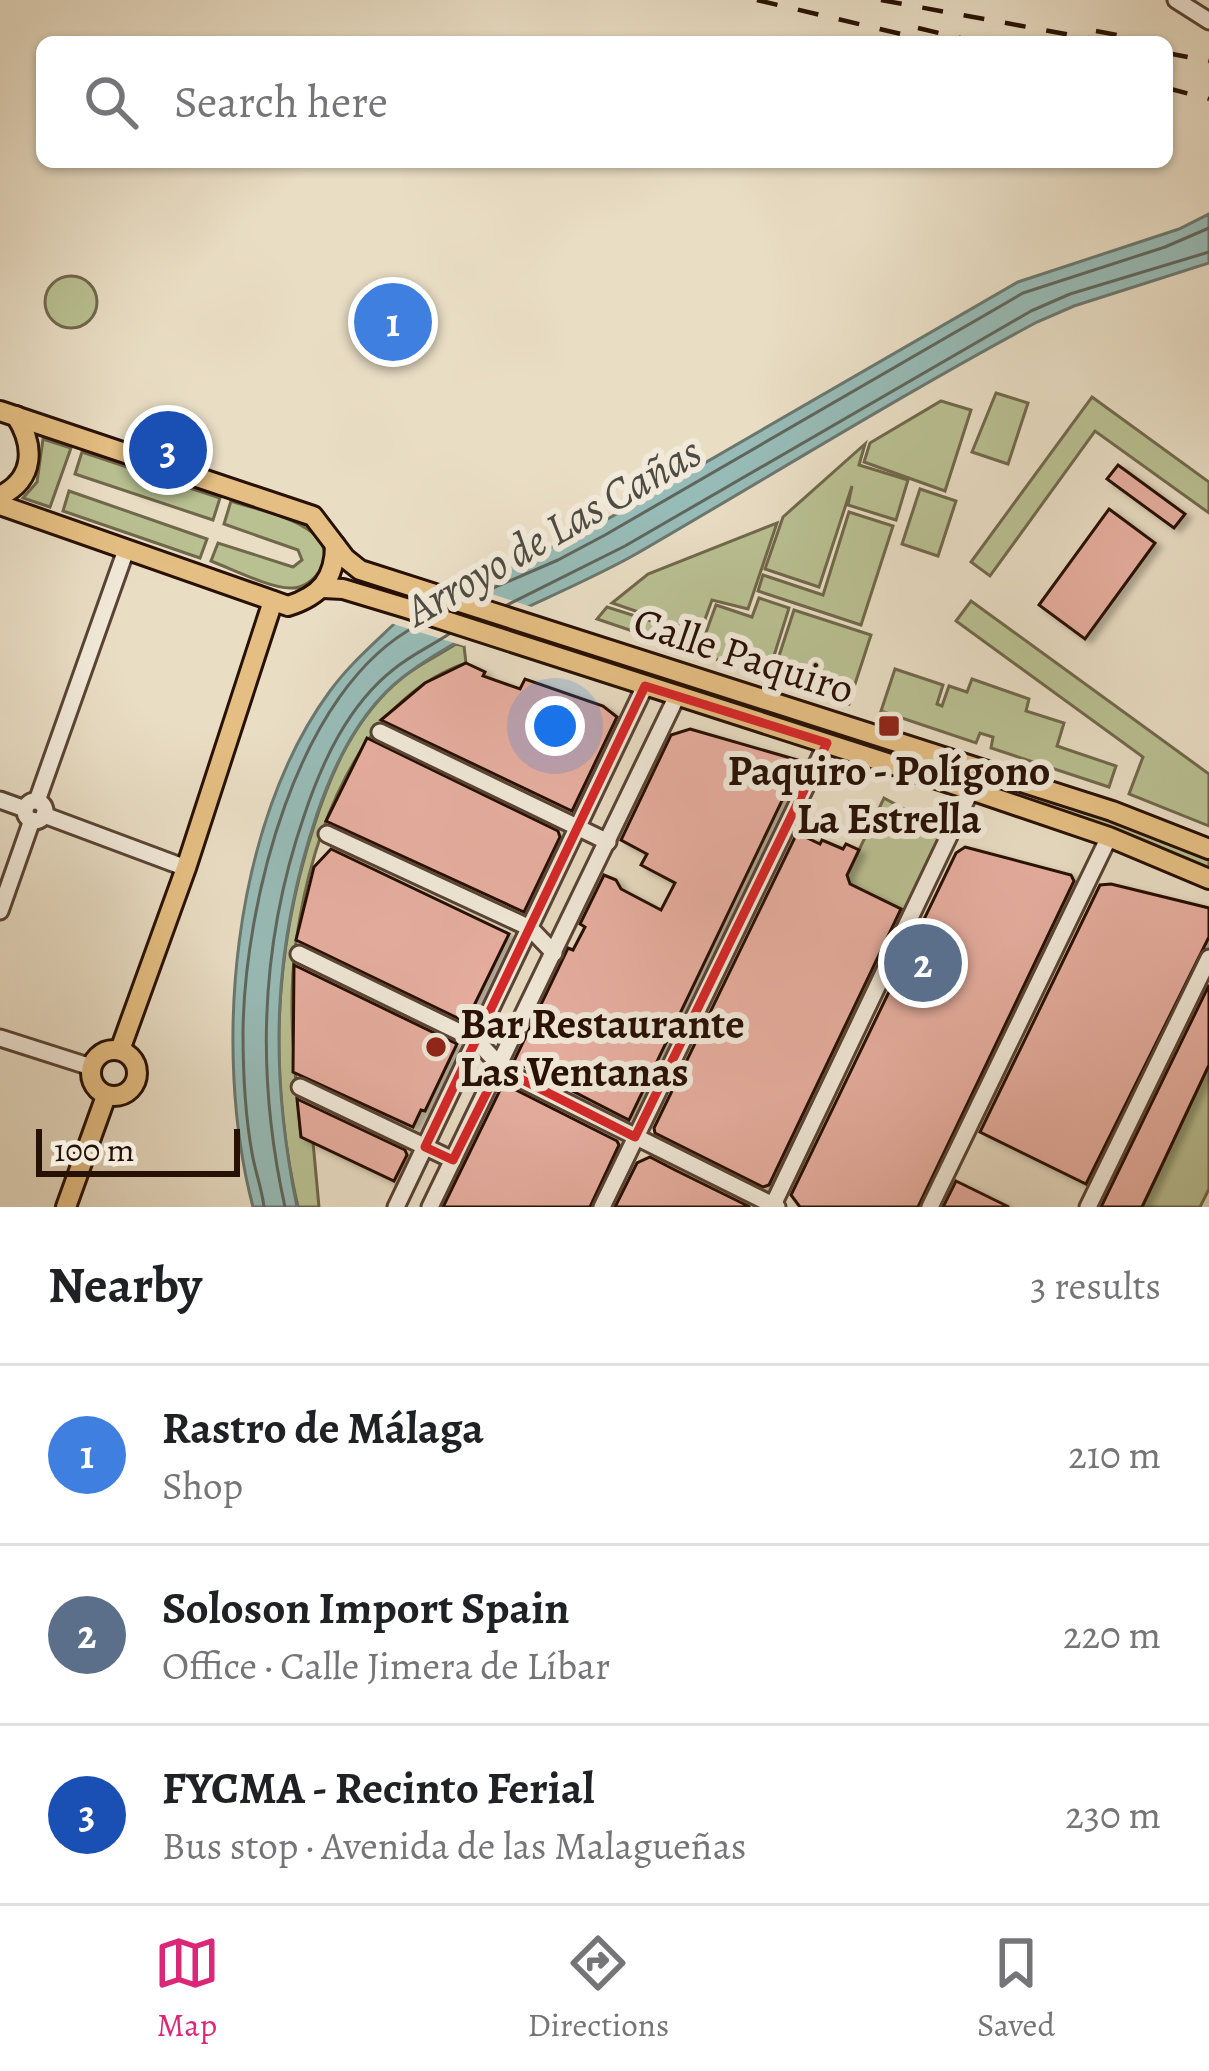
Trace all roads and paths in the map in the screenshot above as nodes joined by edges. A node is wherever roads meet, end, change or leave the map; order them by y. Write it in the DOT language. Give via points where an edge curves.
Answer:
graph roads {
  1 [pos="1176,0"];
  2 [pos="1209,21"];
  3 [pos="8,414"];
  4 [pos="0,501"];
  5 [pos="335,540"];
  6 [pos="126,550"];
  7 [pos="323,589"];
  8 [pos="273,601"];
  9 [pos="646,686"];
  10 [pos="677,696"];
  11 [pos="380,732"];
  12 [pos="827,743"];
  13 [pos="971,790"];
  14 [pos="0,800"];
  15 [pos="35,811"];
  16 [pos="579,826"];
  17 [pos="327,834"];
  18 [pos="1109,837"];
  19 [pos="608,842"];
  20 [pos="1209,850"];
  21 [pos="186,868"];
  22 [pos="1209,879"];
  23 [pos="0,911"];
  24 [pos="530,928"];
  25 [pos="554,953"];
  26 [pos="299,954"];
  27 [pos="1209,958"];
  28 [pos="4,1036"];
  29 [pos="476,1040"];
  30 [pos="120,1050"];
  31 [pos="500,1065"];
  32 [pos="91,1067"];
  33 [pos="300,1087"];
  34 [pos="106,1096"];
  35 [pos="635,1137"];
  36 [pos="425,1147"];
  37 [pos="453,1160"];
  38 [pos="774,1206"];
  39 [pos="66,1207"];
  40 [pos="397,1207"];
  41 [pos="430,1207"];
  42 [pos="602,1207"];
  43 [pos="930,1207"];
  44 [pos="1088,1207"];
  1 -- 2 [label="street"];
  3 -- 4 [label="main road" via="30,451 21,481"];
  3 -- 5 [label="main road, Calle Paquiro" via="313,516"];
  4 -- 6 [label="main road"];
  5 -- 7 [label="main road" via="335,566"];
  5 -- 20 [label="main road, Calle Paquiro" via="360,569 1112,811"];
  6 -- 8 [label="main road"];
  6 -- 15 [label="street"];
  7 -- 8 [label="main road" via="288,606"];
  7 -- 9 [label="main road, Calle Paquiro"];
  8 -- 21 [label="main road"];
  9 -- 10 [label="main road, Calle Paquiro"];
  9 -- 16 [label="street"];
  10 -- 12 [label="main road, Calle Paquiro"];
  10 -- 19 [label="street"];
  11 -- 16 [label="street"];
  12 -- 13 [label="main road, Calle Paquiro"];
  12 -- 35 [label="street"];
  13 -- 18 [label="main road, Calle Paquiro"];
  13 -- 38 [label="street"];
  14 -- 15 [label="street"];
  15 -- 21 [label="street"];
  15 -- 23 [label="street"];
  16 -- 19 [label="street"];
  16 -- 24 [label="street"];
  17 -- 24 [label="street"];
  18 -- 22 [label="main road, Calle Paquiro"];
  18 -- 43 [label="street"];
  19 -- 25 [label="street"];
  21 -- 30 [label="main road"];
  24 -- 25 [label="street"];
  24 -- 29 [label="street"];
  25 -- 31 [label="street"];
  26 -- 29 [label="street"];
  27 -- 44 [label="street"];
  28 -- 32 [label="street"];
  29 -- 31 [label="street"];
  29 -- 36 [label="street"];
  30 -- 32 [label="main road" via="99,1054"];
  30 -- 34 [label="main road" via="135,1063 136,1080 122,1096"];
  31 -- 35 [label="street"];
  31 -- 37 [label="street"];
  32 -- 34 [label="main road" via="93,1085"];
  33 -- 36 [label="street"];
  34 -- 39 [label="main road"];
  35 -- 38 [label="street"];
  35 -- 42 [label="street"];
  36 -- 37 [label="street"];
  36 -- 40 [label="street"];
  37 -- 41 [label="street"];
}
